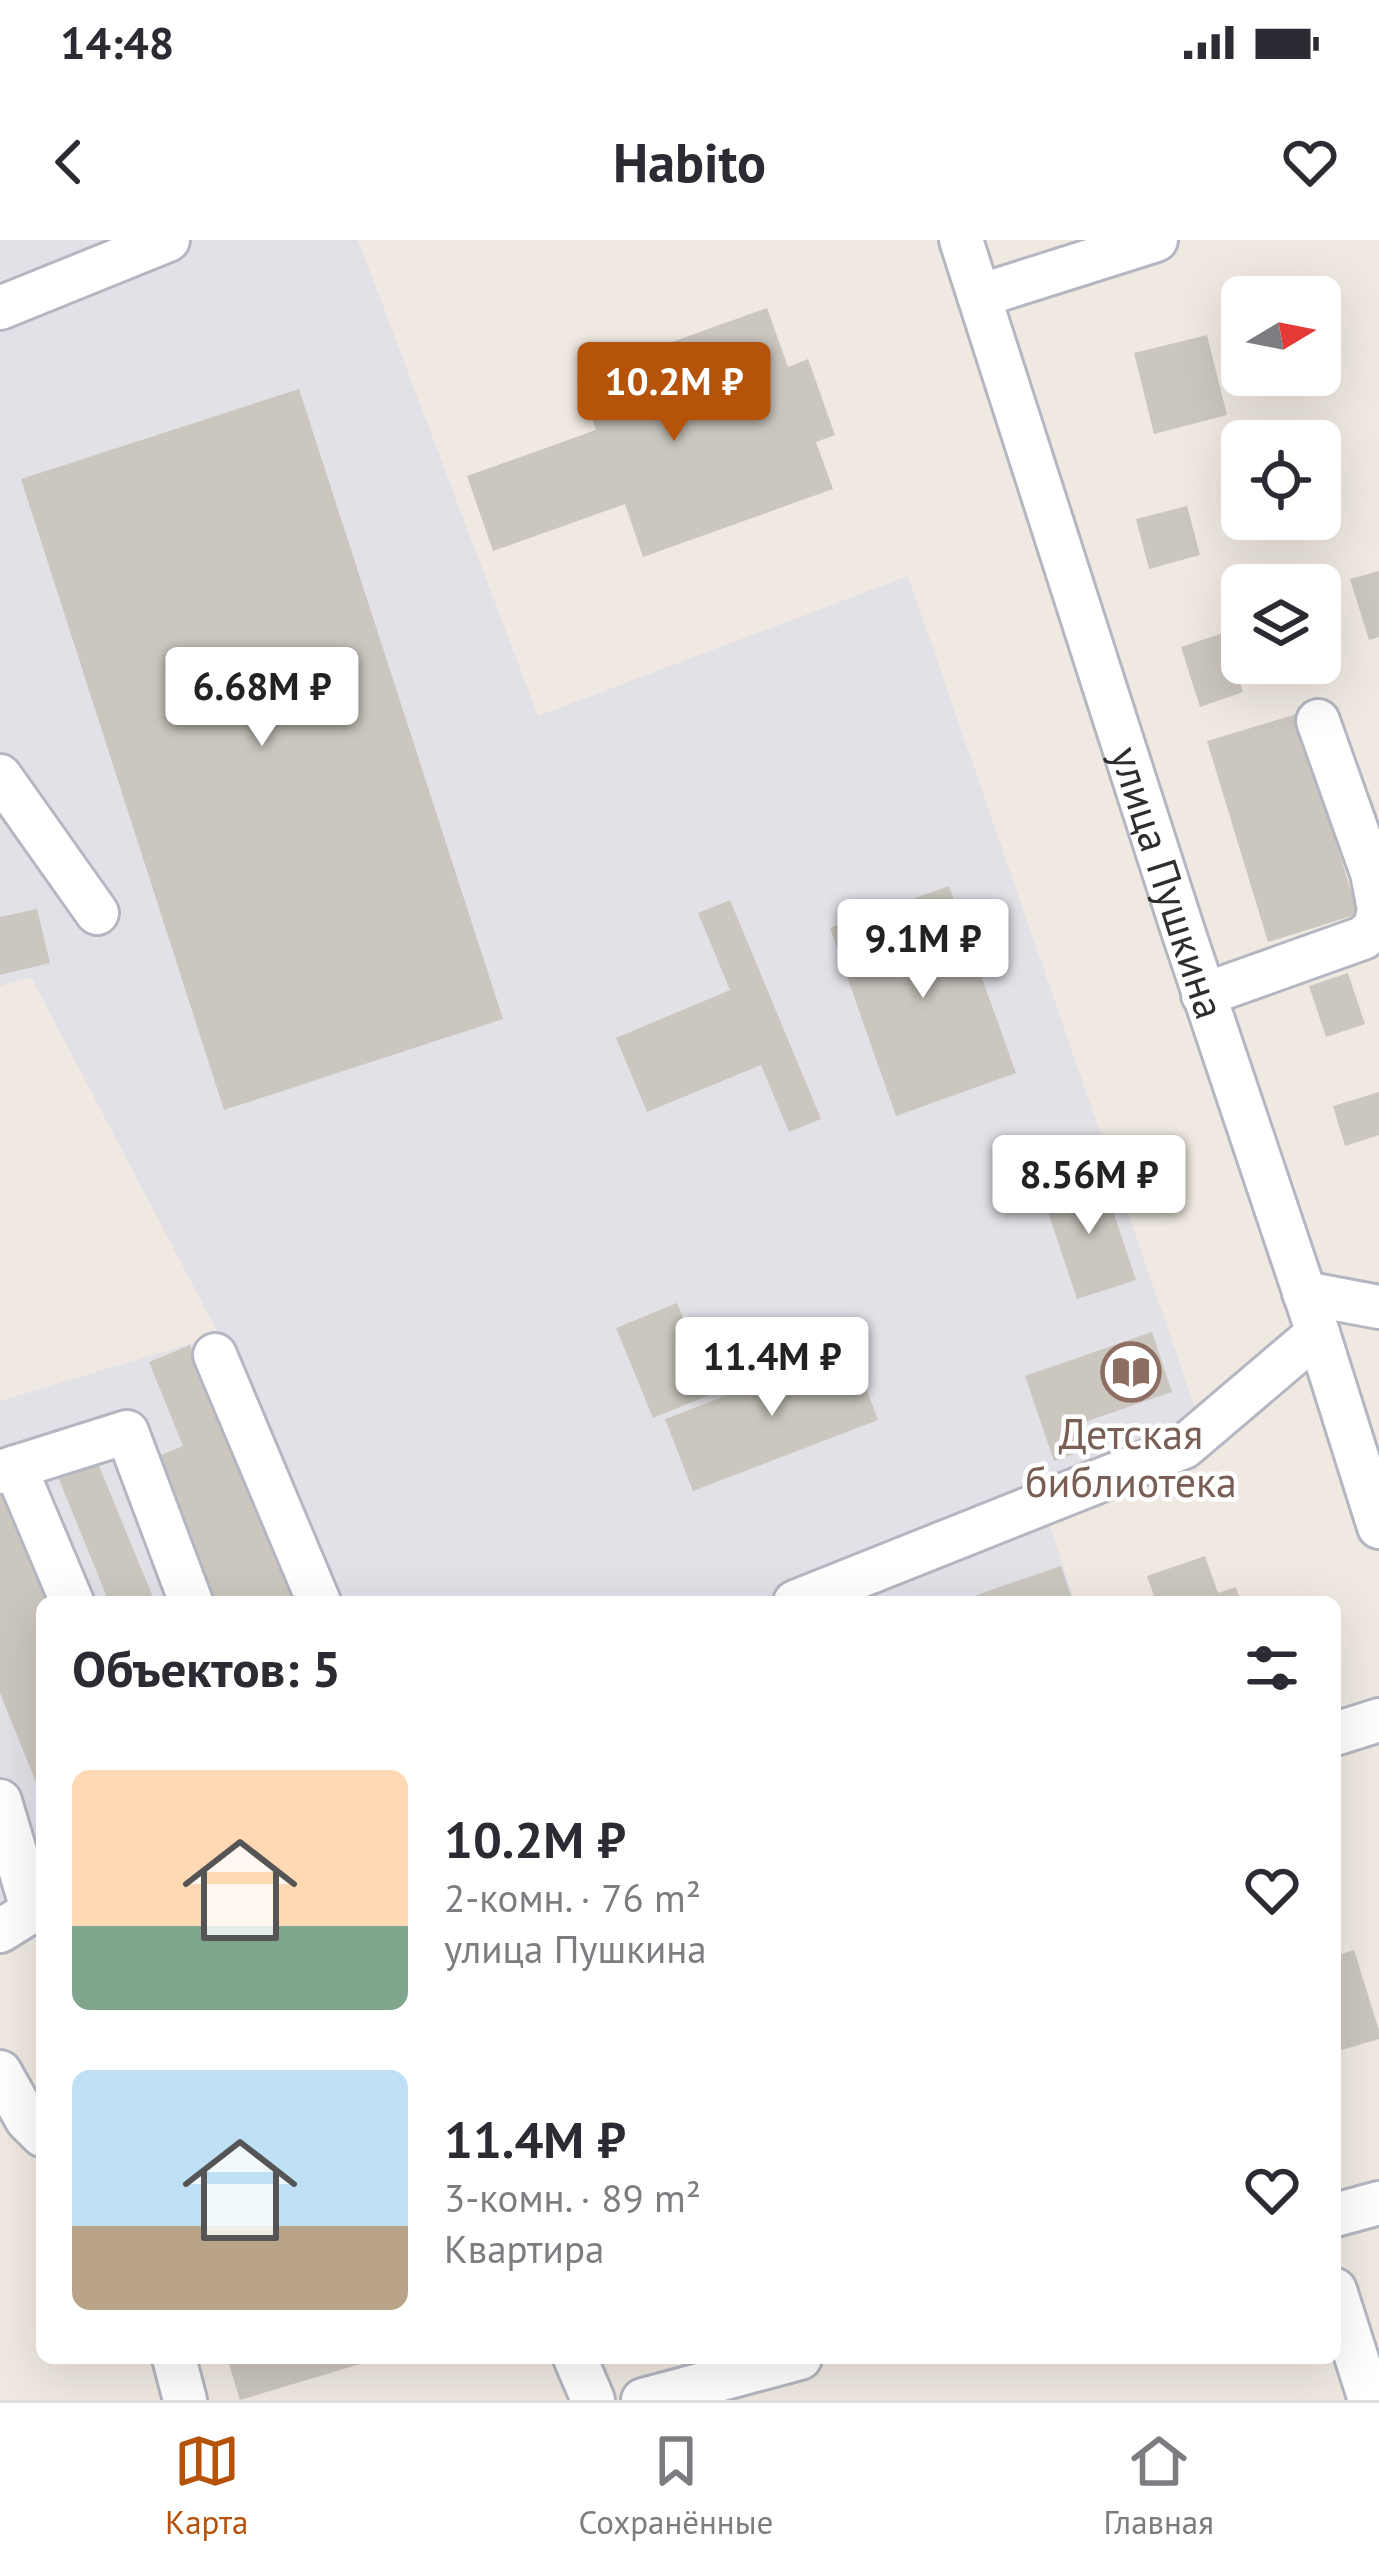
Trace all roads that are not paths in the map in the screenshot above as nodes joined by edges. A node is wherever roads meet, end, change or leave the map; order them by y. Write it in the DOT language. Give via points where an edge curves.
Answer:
graph roads {
  1 [pos="168,240"];
  2 [pos="961,240"];
  3 [pos="1156,240"];
  4 [pos="979,296"];
  5 [pos="0,308"];
  6 [pos="1318,721"];
  7 [pos="0,776"];
  8 [pos="97,913"];
  9 [pos="1204,994"];
  10 [pos="1379,1307"];
  11 [pos="1311,1313"];
  12 [pos="215,1355"];
  13 [pos="8,1469"];
  14 [pos="1379,1527"];
  15 [pos="68,1596"];
  16 [pos="188,1596"];
  17 [pos="316,1596"];
  18 [pos="810,1596"];
  19 [pos="1379,1720"];
  20 [pos="1341,1732"];
  21 [pos="0,1801"];
  22 [pos="24,1915"];
  23 [pos="0,2072"];
  24 [pos="36,2129"];
  25 [pos="1379,2203"];
  26 [pos="1341,2213"];
  27 [pos="1341,2309"];
  28 [pos="176,2364"];
  29 [pos="578,2364"];
  30 [pos="778,2364"];
  31 [pos="185,2400"];
  32 [pos="593,2400"];
  33 [pos="643,2400"];
  34 [pos="1370,2400"];
  1 -- 5 [label="street"];
  2 -- 4 [label="street, улица Пушкина"];
  3 -- 4 [label="street"];
  4 -- 9 [label="street, улица Пушкина"];
  6 -- 9 [label="street" via="1372,873 1375,928"];
  7 -- 8 [label="street"];
  9 -- 11 [label="street, улица Пушкина"];
  10 -- 11 [label="street"];
  11 -- 14 [label="street, улица Пушкина"];
  11 -- 18 [label="street" via="1184,1447"];
  12 -- 17 [label="street"];
  13 -- 15 [label="street"];
  13 -- 16 [label="street" via="127,1432"];
  19 -- 20 [label="street"];
  21 -- 22 [label="street"];
  23 -- 24 [label="street"];
  25 -- 26 [label="street"];
  27 -- 34 [label="street"];
  28 -- 31 [label="street"];
  29 -- 32 [label="street"];
  30 -- 33 [label="street"];
}
